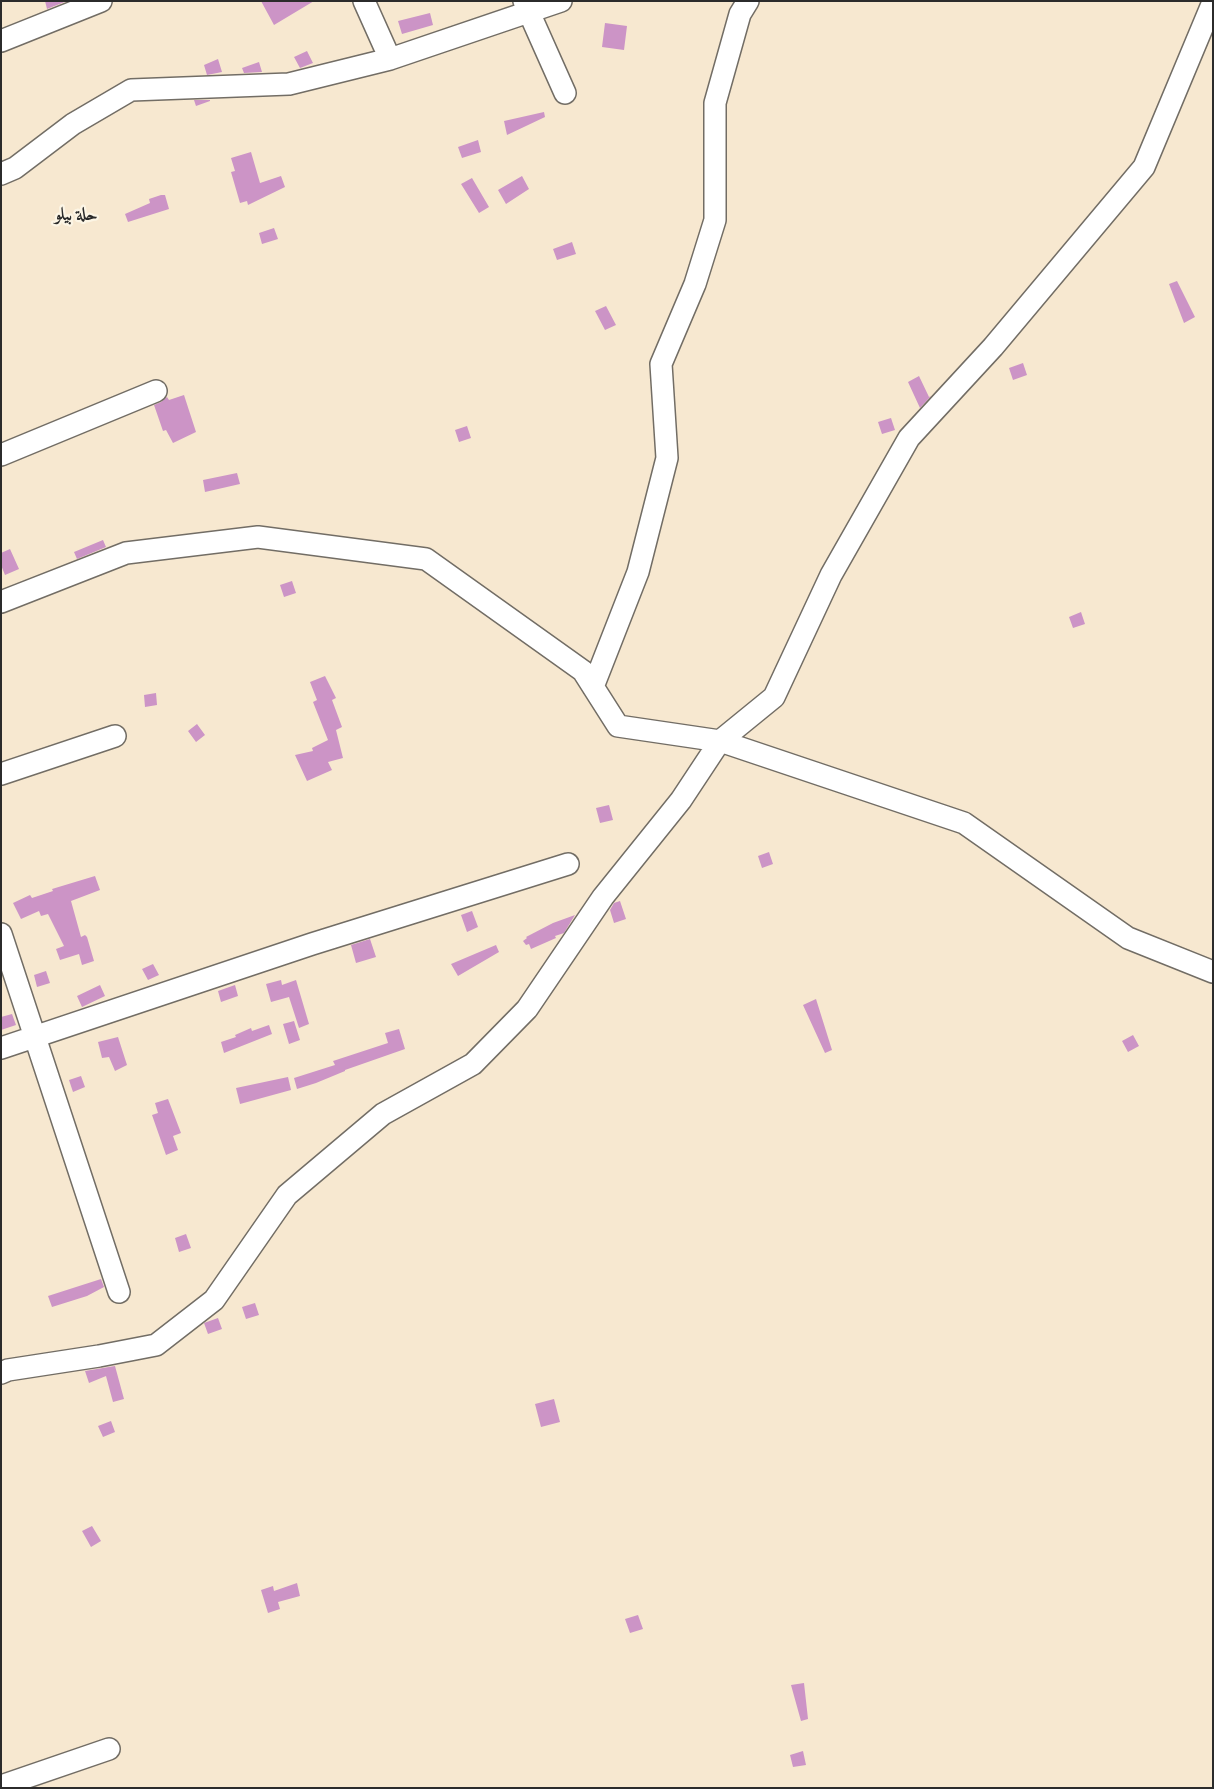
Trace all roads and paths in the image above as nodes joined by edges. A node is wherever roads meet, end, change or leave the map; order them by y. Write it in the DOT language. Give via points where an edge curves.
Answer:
graph roads {
  1 [pos="364,1"];
  2 [pos="561,1"];
  3 [pos="748,1"];
  4 [pos="1213,2"];
  5 [pos="94,5"];
  6 [pos="526,7"];
  7 [pos="1,41"];
  8 [pos="390,59"];
  9 [pos="565,93"];
  10 [pos="1,174"];
  11 [pos="156,391"];
  12 [pos="1,455"];
  13 [pos="1,602"];
  14 [pos="593,687"];
  15 [pos="114,736"];
  16 [pos="720,741"];
  17 [pos="1,774"];
  18 [pos="568,864"];
  19 [pos="1,934"];
  20 [pos="1213,972"];
  21 [pos="35,1037"];
  22 [pos="1,1048"];
  23 [pos="119,1292"];
  24 [pos="3,1366"];
  25 [pos="109,1749"];
  26 [pos="1,1786"];
  1 -- 8 [label="street"];
  2 -- 6 [label="street"];
  3 -- 14 [label="street" via="740,14 715,103 715,220 695,284 661,364 667,458 638,572"];
  4 -- 16 [label="street" via="1144,167 993,347 909,438 830,575 774,697"];
  5 -- 7 [label="street"];
  6 -- 8 [label="street"];
  6 -- 9 [label="street"];
  8 -- 10 [label="street" via="289,84 131,90 73,124 15,168"];
  11 -- 12 [label="street"];
  13 -- 14 [label="street" via="126,553 258,537 426,559 583,671"];
  14 -- 16 [label="street" via="618,726"];
  15 -- 17 [label="street"];
  16 -- 20 [label="street" via="964,823 1128,938"];
  16 -- 24 [label="street" via="681,800 602,897 527,1009 473,1064 383,1114 287,1195 214,1300 156,1345 99,1356"];
  18 -- 21 [label="street" via="312,944"];
  19 -- 21 [label="street"];
  21 -- 22 [label="street"];
  21 -- 23 [label="street"];
  25 -- 26 [label="street"];
}
